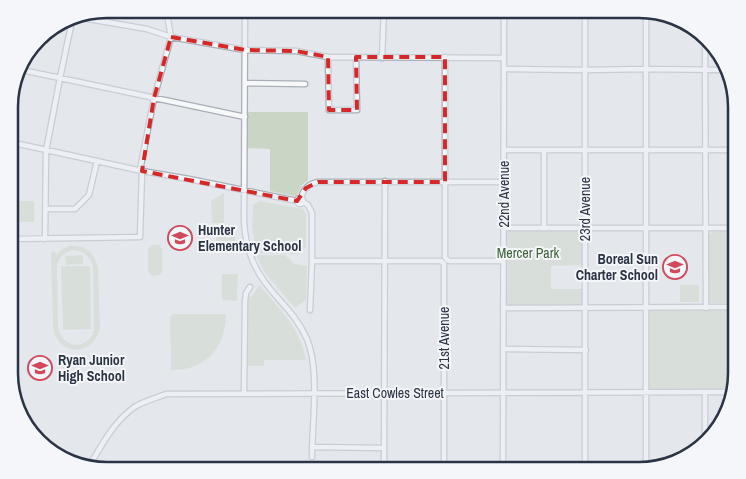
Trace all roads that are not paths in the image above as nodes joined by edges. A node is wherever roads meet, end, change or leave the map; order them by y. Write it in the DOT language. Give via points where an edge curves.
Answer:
graph roads {
  1 [pos="168,18"];
  2 [pos="245,18"];
  3 [pos="384,18"];
  4 [pos="504,18"];
  5 [pos="585,18"];
  6 [pos="646,18"];
  7 [pos="89,19"];
  8 [pos="70,25"];
  9 [pos="171,37"];
  10 [pos="706,48"];
  11 [pos="245,50"];
  12 [pos="328,57"];
  13 [pos="356,57"];
  14 [pos="446,57"];
  15 [pos="382,58"];
  16 [pos="504,58"];
  17 [pos="646,69"];
  18 [pos="504,70"];
  19 [pos="585,70"];
  20 [pos="705,70"];
  21 [pos="721,70"];
  22 [pos="25,71"];
  23 [pos="60,78"];
  24 [pos="245,83"];
  25 [pos="305,84"];
  26 [pos="154,98"];
  27 [pos="245,117"];
  28 [pos="18,144"];
  29 [pos="586,149"];
  30 [pos="46,150"];
  31 [pos="504,150"];
  32 [pos="544,150"];
  33 [pos="646,150"];
  34 [pos="705,150"];
  35 [pos="728,150"];
  36 [pos="97,161"];
  37 [pos="140,170"];
  38 [pos="385,181"];
  39 [pos="445,182"];
  40 [pos="504,182"];
  41 [pos="244,190"];
  42 [pos="300,201"];
  43 [pos="46,209"];
  44 [pos="504,228"];
  45 [pos="544,228"];
  46 [pos="585,228"];
  47 [pos="646,228"];
  48 [pos="706,228"];
  49 [pos="728,228"];
  50 [pos="18,239"];
  51 [pos="45,239"];
  52 [pos="312,261"];
  53 [pos="384,261"];
  54 [pos="504,261"];
  55 [pos="250,287"];
  56 [pos="585,307"];
  57 [pos="728,307"];
  58 [pos="504,308"];
  59 [pos="646,308"];
  60 [pos="706,308"];
  61 [pos="310,310"];
  62 [pos="503,349"];
  63 [pos="586,350"];
  64 [pos="646,392"];
  65 [pos="706,392"];
  66 [pos="726,392"];
  67 [pos="314,393"];
  68 [pos="384,393"];
  69 [pos="444,393"];
  70 [pos="503,393"];
  71 [pos="585,393"];
  72 [pos="244,394"];
  73 [pos="705,432"];
  74 [pos="312,447"];
  75 [pos="384,448"];
  76 [pos="312,457"];
  77 [pos="93,460"];
  78 [pos="384,461"];
  79 [pos="444,461"];
  80 [pos="503,461"];
  81 [pos="585,461"];
  82 [pos="646,461"];
  1 -- 9 [label="street"];
  2 -- 11 [label="street"];
  3 -- 15 [label="street"];
  4 -- 16 [label="street, 22nd Avenue"];
  5 -- 19 [label="street, 23rd Avenue"];
  6 -- 17 [label="street"];
  7 -- 9 [label="street" via="147,29"];
  8 -- 23 [label="street"];
  9 -- 11 [label="street"];
  9 -- 26 [label="street"];
  10 -- 20 [label="street"];
  11 -- 12 [label="street" via="296,51"];
  11 -- 24 [label="street"];
  12 -- 13 [label="street"];
  12 -- 13 [label="street" via="329,110 357,110"];
  13 -- 15 [label="street"];
  14 -- 15 [label="street"];
  14 -- 16 [label="street"];
  14 -- 39 [label="street"];
  16 -- 18 [label="street, 22nd Avenue"];
  17 -- 19 [label="street"];
  17 -- 20 [label="street"];
  17 -- 33 [label="street"];
  18 -- 19 [label="street"];
  18 -- 31 [label="street, 22nd Avenue"];
  19 -- 29 [label="street, 23rd Avenue"];
  20 -- 21 [label="street"];
  20 -- 34 [label="street"];
  22 -- 23 [label="street"];
  23 -- 26 [label="street"];
  23 -- 30 [label="street"];
  24 -- 25 [label="street"];
  24 -- 27 [label="street"];
  26 -- 27 [label="street"];
  26 -- 37 [label="street"];
  27 -- 41 [label="street"];
  28 -- 30 [label="street"];
  29 -- 32 [label="street"];
  29 -- 33 [label="street"];
  29 -- 46 [label="street, 23rd Avenue"];
  30 -- 36 [label="street"];
  30 -- 43 [label="street"];
  31 -- 32 [label="street"];
  31 -- 40 [label="street, 22nd Avenue"];
  32 -- 45 [label="street"];
  33 -- 34 [label="street"];
  33 -- 47 [label="street"];
  34 -- 35 [label="street"];
  34 -- 48 [label="street"];
  36 -- 37 [label="street"];
  36 -- 43 [label="street" via="89,195 75,209"];
  37 -- 41 [label="street"];
  37 -- 51 [label="street" via="140,237"];
  38 -- 39 [label="street"];
  38 -- 42 [label="street" via="318,182 306,188"];
  38 -- 53 [label="street"];
  39 -- 40 [label="street"];
  39 -- 54 [label="street" via="445,259"];
  40 -- 44 [label="street, 22nd Avenue"];
  41 -- 42 [label="street"];
  41 -- 67 [label="street" via="245,231 250,257 264,281 297,320 307,340"];
  42 -- 52 [label="street" via="312,211"];
  43 -- 51 [label="street"];
  44 -- 45 [label="street"];
  44 -- 54 [label="street, 22nd Avenue"];
  45 -- 46 [label="street"];
  46 -- 47 [label="street"];
  46 -- 56 [label="street, 23rd Avenue"];
  47 -- 48 [label="street"];
  47 -- 59 [label="street"];
  48 -- 49 [label="street"];
  48 -- 60 [label="street"];
  50 -- 51 [label="street"];
  52 -- 53 [label="street"];
  52 -- 61 [label="street"];
  53 -- 68 [label="street"];
  53 -- 69 [label="street, 21st Avenue" via="441,261 444,264"];
  54 -- 58 [label="street, 22nd Avenue"];
  55 -- 72 [label="street" via="245,301"];
  56 -- 58 [label="street"];
  56 -- 59 [label="street"];
  56 -- 63 [label="street, 23rd Avenue"];
  57 -- 60 [label="street"];
  58 -- 62 [label="street, 22nd Avenue"];
  59 -- 60 [label="street"];
  59 -- 64 [label="street"];
  62 -- 63 [label="street"];
  62 -- 70 [label="street, 22nd Avenue"];
  63 -- 71 [label="street, 23rd Avenue"];
  64 -- 65 [label="street, East Cowles Street"];
  64 -- 71 [label="street, East Cowles Street"];
  64 -- 82 [label="street"];
  65 -- 66 [label="street, East Cowles Street"];
  65 -- 73 [label="street"];
  67 -- 68 [label="street, East Cowles Street"];
  67 -- 72 [label="street, East Cowles Street"];
  67 -- 74 [label="street"];
  68 -- 69 [label="street, East Cowles Street"];
  68 -- 75 [label="street"];
  69 -- 70 [label="street, East Cowles Street"];
  69 -- 79 [label="street, 21st Avenue"];
  70 -- 71 [label="street, East Cowles Street"];
  70 -- 80 [label="street, 22nd Avenue"];
  71 -- 81 [label="street, 23rd Avenue"];
  72 -- 77 [label="street, East Cowles Street" via="166,394 142,403 121,419"];
  74 -- 75 [label="street"];
  74 -- 76 [label="street"];
  75 -- 78 [label="street"];
}
